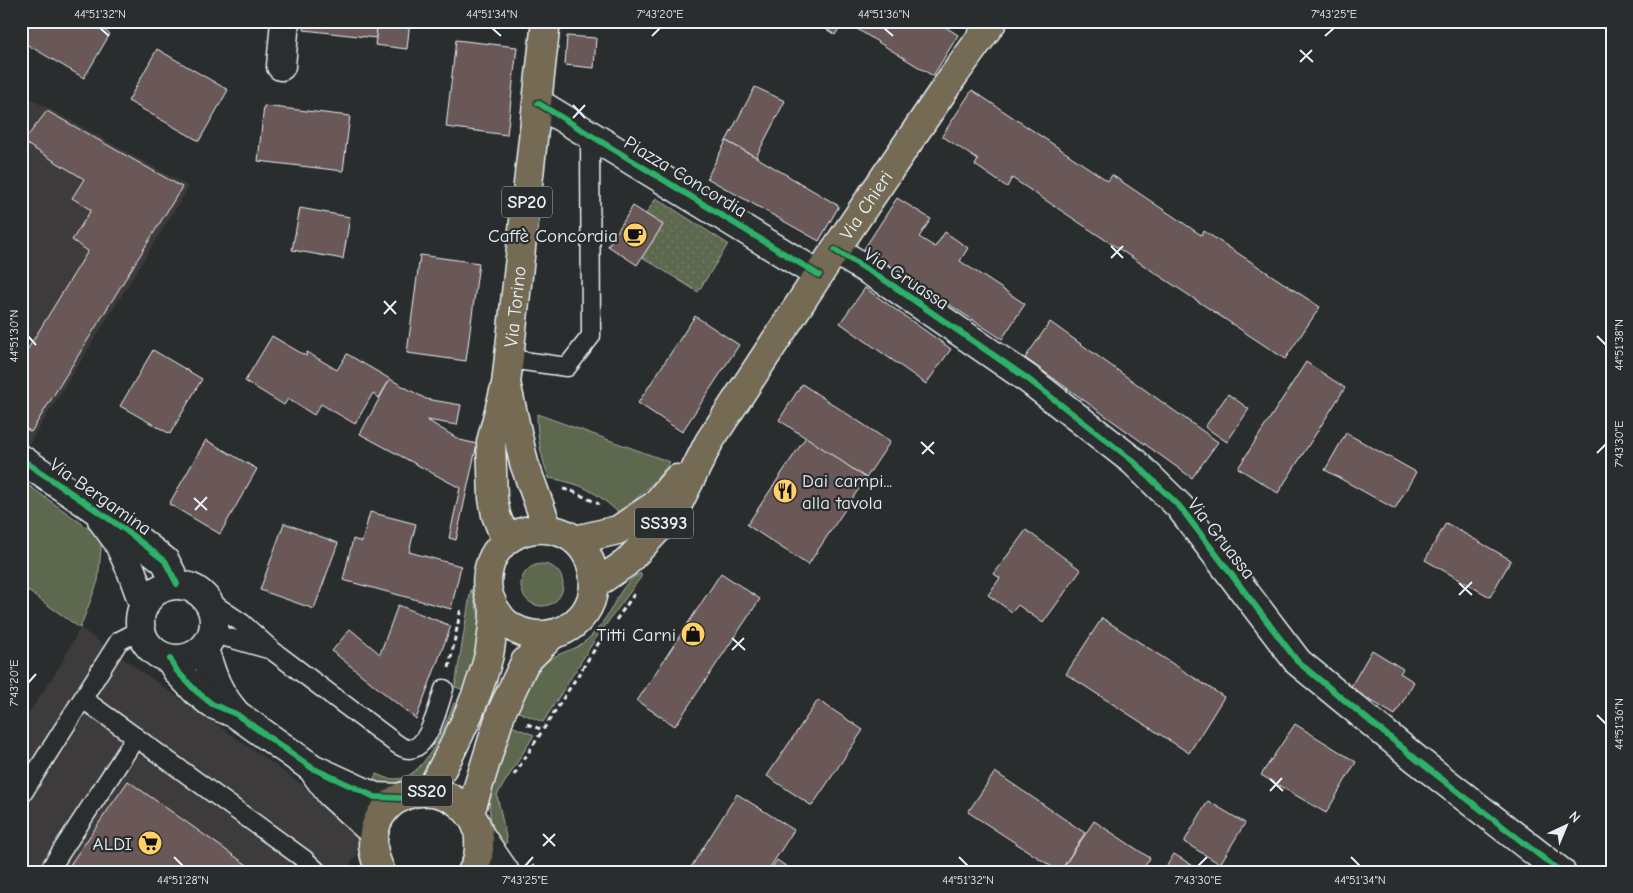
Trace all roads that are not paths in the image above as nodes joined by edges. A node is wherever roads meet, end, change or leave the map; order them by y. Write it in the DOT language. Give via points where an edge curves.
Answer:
graph roads {
  1 [pos="285,21"];
  2 [pos="546,21"];
  3 [pos="993,21"];
  4 [pos="281,66"];
  5 [pos="538,103"];
  6 [pos="590,135"];
  7 [pos="835,250"];
  8 [pos="819,275"];
  9 [pos="507,371"];
  10 [pos="709,442"];
  11 [pos="21,458"];
  12 [pos="94,509"];
  13 [pos="548,529"];
  14 [pos="506,540"];
  15 [pos="575,540"];
  16 [pos="177,584"];
  17 [pos="594,584"];
  18 [pos="206,599"];
  19 [pos="494,608"];
  20 [pos="142,618"];
  21 [pos="553,634"];
  22 [pos="208,642"];
  23 [pos="273,651"];
  24 [pos="170,659"];
  25 [pos="444,689"];
  26 [pos="83,699"];
  27 [pos="236,714"];
  28 [pos="136,737"];
  29 [pos="312,768"];
  30 [pos="430,791"];
  31 [pos="21,796"];
  32 [pos="400,798"];
  33 [pos="474,823"];
  34 [pos="374,833"];
  35 [pos="517,867"];
  36 [pos="48,872"];
  37 [pos="318,872"];
  38 [pos="381,872"];
  39 [pos="472,872"];
  40 [pos="1561,872"];
  1 -- 4 [label="street"];
  2 -- 5 [label="main road, Via Torino / SP20"];
  3 -- 7 [label="main road, Via Chieri / SS393"];
  5 -- 6 [label="street, Piazza Concordia"];
  5 -- 9 [label="main road, Via Torino / SP20"];
  6 -- 8 [label="street, Piazza Concordia"];
  6 -- 9 [label="lane" via="591,336 567,367"];
  7 -- 8 [label="main road, Via Chieri / SS393"];
  7 -- 40 [label="street, Via Gruassa" via="1028,378 1133,461 1180,507 1298,662"];
  8 -- 10 [label="main road, Via Chieri / SS393"];
  9 -- 13 [label="main road, SP20" via="524,462"];
  9 -- 14 [label="main road, SP20" via="491,442 493,498"];
  10 -- 15 [label="main road, Via Chieri / SS393" via="655,505 618,530"];
  10 -- 17 [label="main road, Via Chieri / SS393" via="674,512 626,563"];
  11 -- 12 [label="street, Via Bergamina"];
  12 -- 16 [label="street, Via Bergamina" via="165,562"];
  12 -- 20 [label="street, Via Bergamina" via="118,542 131,570"];
  13 -- 14 [label="main road" via="533,529"];
  13 -- 15 [label="main road"];
  14 -- 19 [label="main road" via="489,565 488,595"];
  15 -- 17 [label="main road" via="593,568"];
  16 -- 18 [label="street" via="190,587"];
  16 -- 20 [label="street" via="154,592 146,601"];
  17 -- 21 [label="main road" via="591,601 582,617 569,628"];
  18 -- 22 [label="street" via="214,614 215,626"];
  18 -- 23 [label="lane" via="242,623"];
  19 -- 21 [label="main road" via="504,622 519,632"];
  19 -- 30 [label="main road, SS20" via="489,654 473,700"];
  20 -- 24 [label="street" via="142,636 149,647"];
  20 -- 26 [label="lane" via="119,641"];
  21 -- 33 [label="main road, SS20" via="525,662 501,713"];
  22 -- 23 [label="lane" via="233,639"];
  22 -- 24 [label="street" via="194,656"];
  22 -- 27 [label="street" via="213,679"];
  23 -- 25 [label="lane" via="407,749 424,740"];
  24 -- 27 [label="street" via="196,691 212,704"];
  26 -- 28 [label="lane"];
  26 -- 31 [label="lane"];
  27 -- 29 [label="street"];
  28 -- 36 [label="lane"];
  28 -- 37 [label="lane"];
  29 -- 32 [label="street" via="375,797"];
  29 -- 34 [label="street" via="330,794"];
  30 -- 32 [label="main road, SS20" via="414,792"];
  30 -- 33 [label="main road, SS20" via="452,797"];
  32 -- 34 [label="main road, SS20" via="379,819"];
  33 -- 35 [label="street"];
  33 -- 39 [label="main road, SS20" via="480,850"];
  34 -- 38 [label="main road, SS20" via="373,847"];
}
